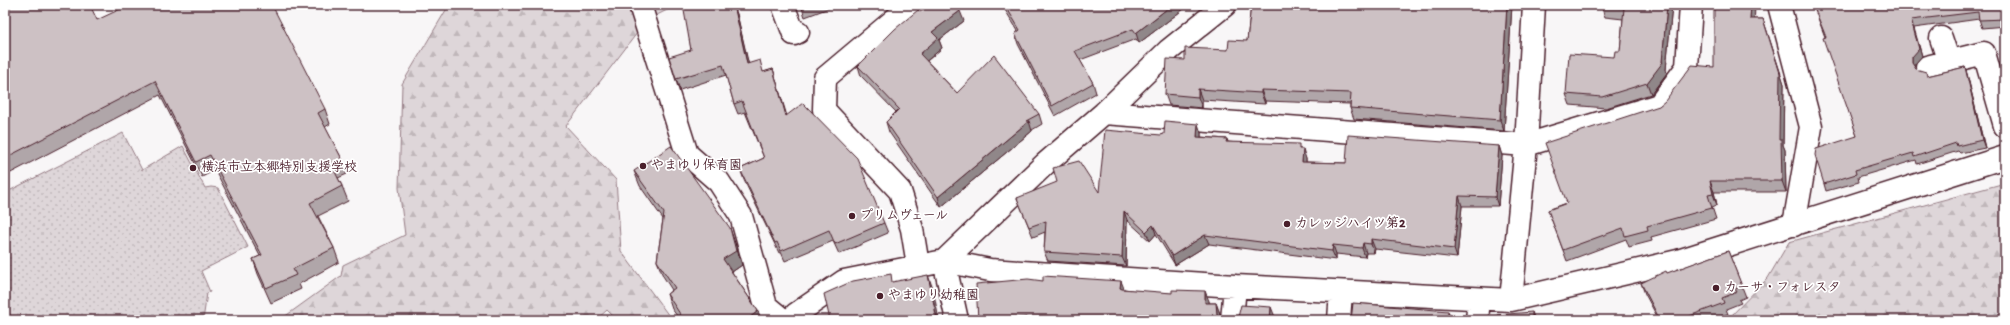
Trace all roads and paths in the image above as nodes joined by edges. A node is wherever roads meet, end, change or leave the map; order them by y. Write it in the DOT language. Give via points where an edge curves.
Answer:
graph roads {
  1 [pos="640,5"];
  2 [pos="783,5"];
  3 [pos="912,5"];
  4 [pos="1225,5"];
  5 [pos="1534,5"];
  6 [pos="1691,5"];
  7 [pos="1779,5"];
  8 [pos="798,32"];
  9 [pos="1941,38"];
  10 [pos="1949,62"];
  11 [pos="1927,67"];
  12 [pos="1104,113"];
  13 [pos="2005,126"];
  14 [pos="1526,145"];
  15 [pos="2005,157"];
  16 [pos="1794,225"];
  17 [pos="944,262"];
  18 [pos="918,265"];
  19 [pos="1235,286"];
  20 [pos="1341,292"];
  21 [pos="1479,299"];
  22 [pos="1511,300"];
  23 [pos="783,320"];
  24 [pos="792,320"];
  25 [pos="957,320"];
  26 [pos="1232,320"];
  27 [pos="1339,320"];
  28 [pos="1477,320"];
  1 -- 23 [label="street" via="687,154 719,182 741,216 766,306"];
  2 -- 8 [label="street" via="794,34"];
  3 -- 18 [label="street" via="825,78 824,110 900,191 912,229"];
  4 -- 12 [label="street" via="1169,50"];
  5 -- 14 [label="street"];
  6 -- 14 [label="street" via="1687,67 1659,105"];
  7 -- 16 [label="street" via="1811,127"];
  9 -- 10 [label="street"];
  10 -- 11 [label="street"];
  10 -- 13 [label="street" via="1984,53"];
  12 -- 14 [label="street"];
  12 -- 17 [label="street" via="1045,164"];
  14 -- 22 [label="street"];
  15 -- 16 [label="street"];
  16 -- 22 [label="street" via="1678,261"];
  17 -- 18 [label="street"];
  17 -- 19 [label="street" via="990,270"];
  17 -- 25 [label="street"];
  18 -- 24 [label="street" via="844,281 796,314"];
  19 -- 20 [label="street"];
  19 -- 26 [label="street"];
  20 -- 21 [label="street"];
  20 -- 27 [label="street"];
  21 -- 22 [label="street"];
  21 -- 28 [label="street"];
}
